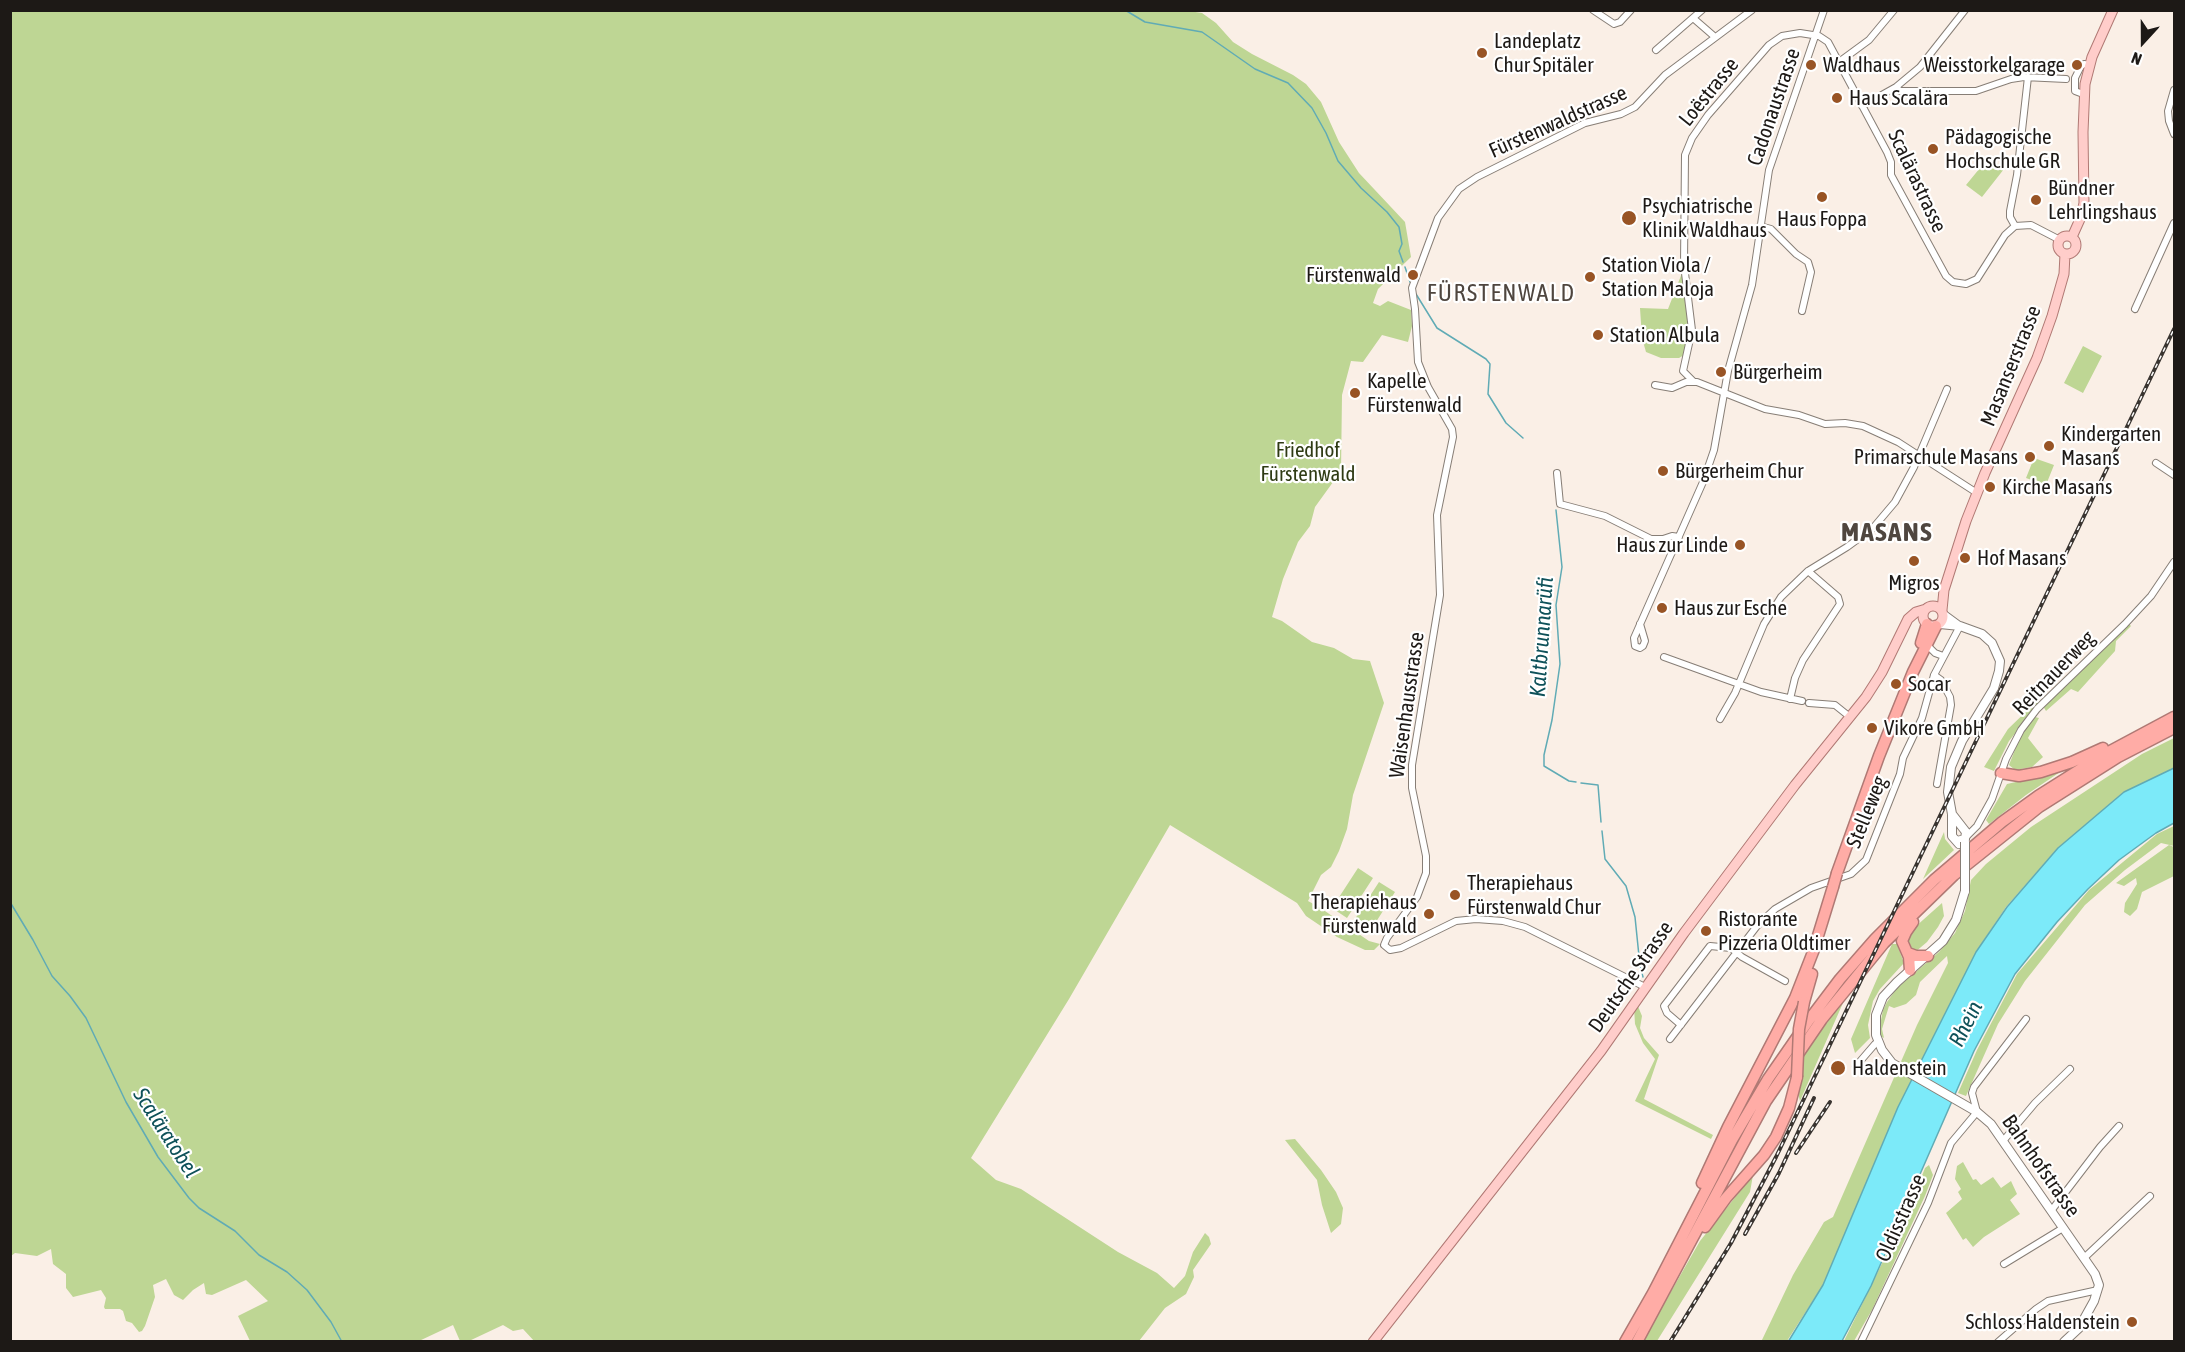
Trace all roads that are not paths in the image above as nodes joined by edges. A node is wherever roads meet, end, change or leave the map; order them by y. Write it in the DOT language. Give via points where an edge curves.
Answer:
graph roads {
  1 [pos="1593,10"];
  2 [pos="1631,10"];
  3 [pos="1702,10"];
  4 [pos="1752,10"];
  5 [pos="1824,10"];
  6 [pos="1894,10"];
  7 [pos="1965,10"];
  8 [pos="2113,10"];
  9 [pos="1693,18"];
  10 [pos="1817,36"];
  11 [pos="1715,37"];
  12 [pos="1656,50"];
  13 [pos="1839,62"];
  14 [pos="2028,77"];
  15 [pos="2066,79"];
  16 [pos="1896,87"];
  17 [pos="2175,90"];
  18 [pos="1862,106"];
  19 [pos="2175,135"];
  20 [pos="2175,223"];
  21 [pos="1760,226"];
  22 [pos="2015,226"];
  23 [pos="2072,237"];
  24 [pos="2060,240"];
  25 [pos="2065,254"];
  26 [pos="1412,288"];
  27 [pos="2135,309"];
  28 [pos="1802,311"];
  29 [pos="1693,381"];
  30 [pos="1655,385"];
  31 [pos="1947,389"];
  32 [pos="1724,392"];
  33 [pos="1919,455"];
  34 [pos="2156,463"];
  35 [pos="1557,473"];
  36 [pos="2175,476"];
  37 [pos="1977,493"];
  38 [pos="1678,537"];
  39 [pos="2175,562"];
  40 [pos="1808,571"];
  41 [pos="1936,610"];
  42 [pos="1640,624"];
  43 [pos="1905,624"];
  44 [pos="1932,624"];
  45 [pos="1959,626"];
  46 [pos="1927,645"];
  47 [pos="1943,656"];
  48 [pos="1664,657"];
  49 [pos="1913,672"];
  50 [pos="1934,675"];
  51 [pos="1738,683"];
  52 [pos="1790,699"];
  53 [pos="2175,716"];
  54 [pos="1850,717"];
  55 [pos="1720,719"];
  56 [pos="2175,728"];
  57 [pos="2001,773"];
  58 [pos="1937,784"];
  59 [pos="1961,836"];
  60 [pos="1996,840"];
  61 [pos="1828,906"];
  62 [pos="1737,953"];
  63 [pos="1908,953"];
  64 [pos="1928,956"];
  65 [pos="1910,970"];
  66 [pos="1785,981"];
  67 [pos="1645,987"];
  68 [pos="2026,1019"];
  69 [pos="1682,1025"];
  70 [pos="1670,1039"];
  71 [pos="1878,1042"];
  72 [pos="1856,1066"];
  73 [pos="2070,1069"];
  74 [pos="1977,1112"];
  75 [pos="2119,1126"];
  76 [pos="2003,1141"];
  77 [pos="2150,1196"];
  78 [pos="2051,1211"];
  79 [pos="2063,1228"];
  80 [pos="2084,1258"];
  81 [pos="2004,1264"];
  82 [pos="1670,1283"];
  83 [pos="2098,1290"];
  84 [pos="1653,1293"];
  85 [pos="1373,1341"];
  86 [pos="1625,1341"];
  87 [pos="1637,1341"];
  88 [pos="1861,1341"];
  89 [pos="1998,1341"];
  90 [pos="2064,1341"];
  1 -- 2 [label="street" via="1614,24"];
  3 -- 9 [label="street"];
  4 -- 11 [label="street, Fürstenwaldstrasse"];
  5 -- 10 [label="street"];
  6 -- 13 [label="street" via="1869,40"];
  7 -- 16 [label="street" via="1920,67"];
  8 -- 23 [label="main road" via="2090,65 2083,94 2084,203"];
  9 -- 11 [label="street"];
  9 -- 12 [label="street"];
  10 -- 13 [label="street, Scalärastrasse" via="1828,42"];
  10 -- 21 [label="street, Cadonaustrasse" via="1772,159"];
  10 -- 29 [label="street, Loëstrasse" via="1792,33 1769,45 1704,121 1685,155 1684,258 1692,330 1683,371"];
  11 -- 26 [label="street, Fürstenwaldstrasse" via="1665,75 1635,107 1585,123 1459,189 1438,218"];
  13 -- 18 [label="street, Scalärastrasse"];
  14 -- 15 [label="street"];
  14 -- 16 [label="street" via="1976,91 1900,91"];
  14 -- 22 [label="street" via="2010,211"];
  16 -- 18 [label="street"];
  17 -- 19 [label="street" via="2168,111"];
  18 -- 22 [label="street, Scalärastrasse" via="1887,152 1891,175 1946,276 1953,282 1966,284 1977,279"];
  20 -- 27 [label="street"];
  21 -- 28 [label="street" via="1771,229 1808,262 1811,272"];
  21 -- 32 [label="street, Cadonaustrasse" via="1752,285"];
  22 -- 24 [label="street" via="2031,225"];
  23 -- 24 [label="main road"];
  23 -- 25 [label="main road" via="2077,247"];
  24 -- 25 [label="main road" via="2059,248"];
  25 -- 37 [label="main road, Masanserstrasse" via="2063,282 2039,351"];
  26 -- 67 [label="street, Waisenhausstrasse" via="1418,362 1453,437 1437,515 1440,595 1412,765 1426,873 1417,897 1384,945 1390,950 1401,948 1461,920 1511,922"];
  29 -- 30 [label="street" via="1672,388"];
  29 -- 32 [label="street"];
  31 -- 33 [label="street"];
  32 -- 33 [label="street" via="1761,408 1825,424 1863,426"];
  32 -- 38 [label="street, Cadonaustrasse" via="1714,450"];
  33 -- 37 [label="street"];
  33 -- 40 [label="street" via="1885,515 1857,540"];
  34 -- 36 [label="street"];
  35 -- 38 [label="street" via="1560,504 1605,516 1651,539"];
  37 -- 41 [label="main road, Masanserstrasse"];
  38 -- 42 [label="street, Cadonaustrasse"];
  39 -- 57 [label="street, Reitnauerweg" via="2134,615 2037,709 2012,745"];
  40 -- 51 [label="street" via="1770,613"];
  40 -- 52 [label="street" via="1838,597 1840,604 1803,660"];
  41 -- 43 [label="main road, Deutsche Strasse" via="1914,613"];
  41 -- 44 [label="main road"];
  41 -- 44 [label="main road"];
  41 -- 45 [label="street"];
  43 -- 44 [label="main road" via="1916,618"];
  43 -- 54 [label="main road, Deutsche Strasse" via="1880,676"];
  44 -- 45 [label="street"];
  44 -- 46 [label="highway"];
  44 -- 49 [label="highway"];
  45 -- 47 [label="street, Stelleweg"];
  45 -- 59 [label="street" via="1988,638 1997,650 2000,666 1989,698 1951,767 1948,792"];
  46 -- 47 [label="street"];
  46 -- 49 [label="highway"];
  47 -- 50 [label="street, Stelleweg"];
  48 -- 51 [label="street"];
  49 -- 61 [label="highway, bridge" via="1859,808"];
  50 -- 58 [label="street" via="1941,680 1951,705"];
  50 -- 62 [label="street, Stelleweg" via="1922,718 1903,758 1866,860 1851,874 1811,888 1775,909"];
  51 -- 52 [label="street"];
  51 -- 55 [label="street"];
  52 -- 54 [label="street" via="1835,705"];
  53 -- 57 [label="highway" via="2158,719 2055,768 2019,776"];
  53 -- 84 [label="highway" via="2103,755 2011,816 1943,872 1875,939 1819,1006 1768,1079"];
  54 -- 67 [label="main road, Deutsche Strasse" via="1795,784"];
  56 -- 60 [label="highway" via="2074,783"];
  57 -- 59 [label="street, Reitnauerweg" via="1977,826"];
  59 -- 64 [label="street, bridge" via="1965,891 1959,914"];
  60 -- 63 [label="highway" via="1911,924 1902,941"];
  60 -- 82 [label="highway" via="1898,930 1822,1019 1754,1122"];
  61 -- 82 [label="highway, bridge" via="1800,1022 1797,1077 1790,1108 1764,1155 1719,1207"];
  61 -- 84 [label="highway" via="1795,998 1724,1137"];
  62 -- 66 [label="street"];
  62 -- 69 [label="street, Stelleweg"];
  62 -- 69 [label="street" via="1731,948 1708,947 1664,1005 1667,1013"];
  63 -- 64 [label="highway"];
  63 -- 65 [label="highway"];
  64 -- 65 [label="street"];
  65 -- 71 [label="street" via="1881,1003 1875,1023"];
  67 -- 85 [label="main road, Deutsche Strasse" via="1601,1051"];
  68 -- 74 [label="street" via="1974,1087"];
  69 -- 70 [label="street, Stelleweg"];
  71 -- 72 [label="street"];
  71 -- 74 [label="street, Bahnhofstrasse" via="1895,1066"];
  73 -- 76 [label="street"];
  74 -- 76 [label="street, Bahnhofstrasse"];
  74 -- 88 [label="street, Oldisstrasse" via="1951,1143 1928,1203"];
  75 -- 78 [label="street"];
  76 -- 78 [label="street, Bahnhofstrasse"];
  77 -- 80 [label="street"];
  78 -- 79 [label="street, Bahnhofstrasse"];
  79 -- 80 [label="street, Bahnhofstrasse"];
  79 -- 81 [label="street"];
  80 -- 83 [label="street, Bahnhofstrasse" via="2097,1279"];
  82 -- 87 [label="highway"];
  83 -- 89 [label="street" via="2048,1301"];
  83 -- 90 [label="street" via="2082,1324"];
  84 -- 86 [label="highway"];
}
